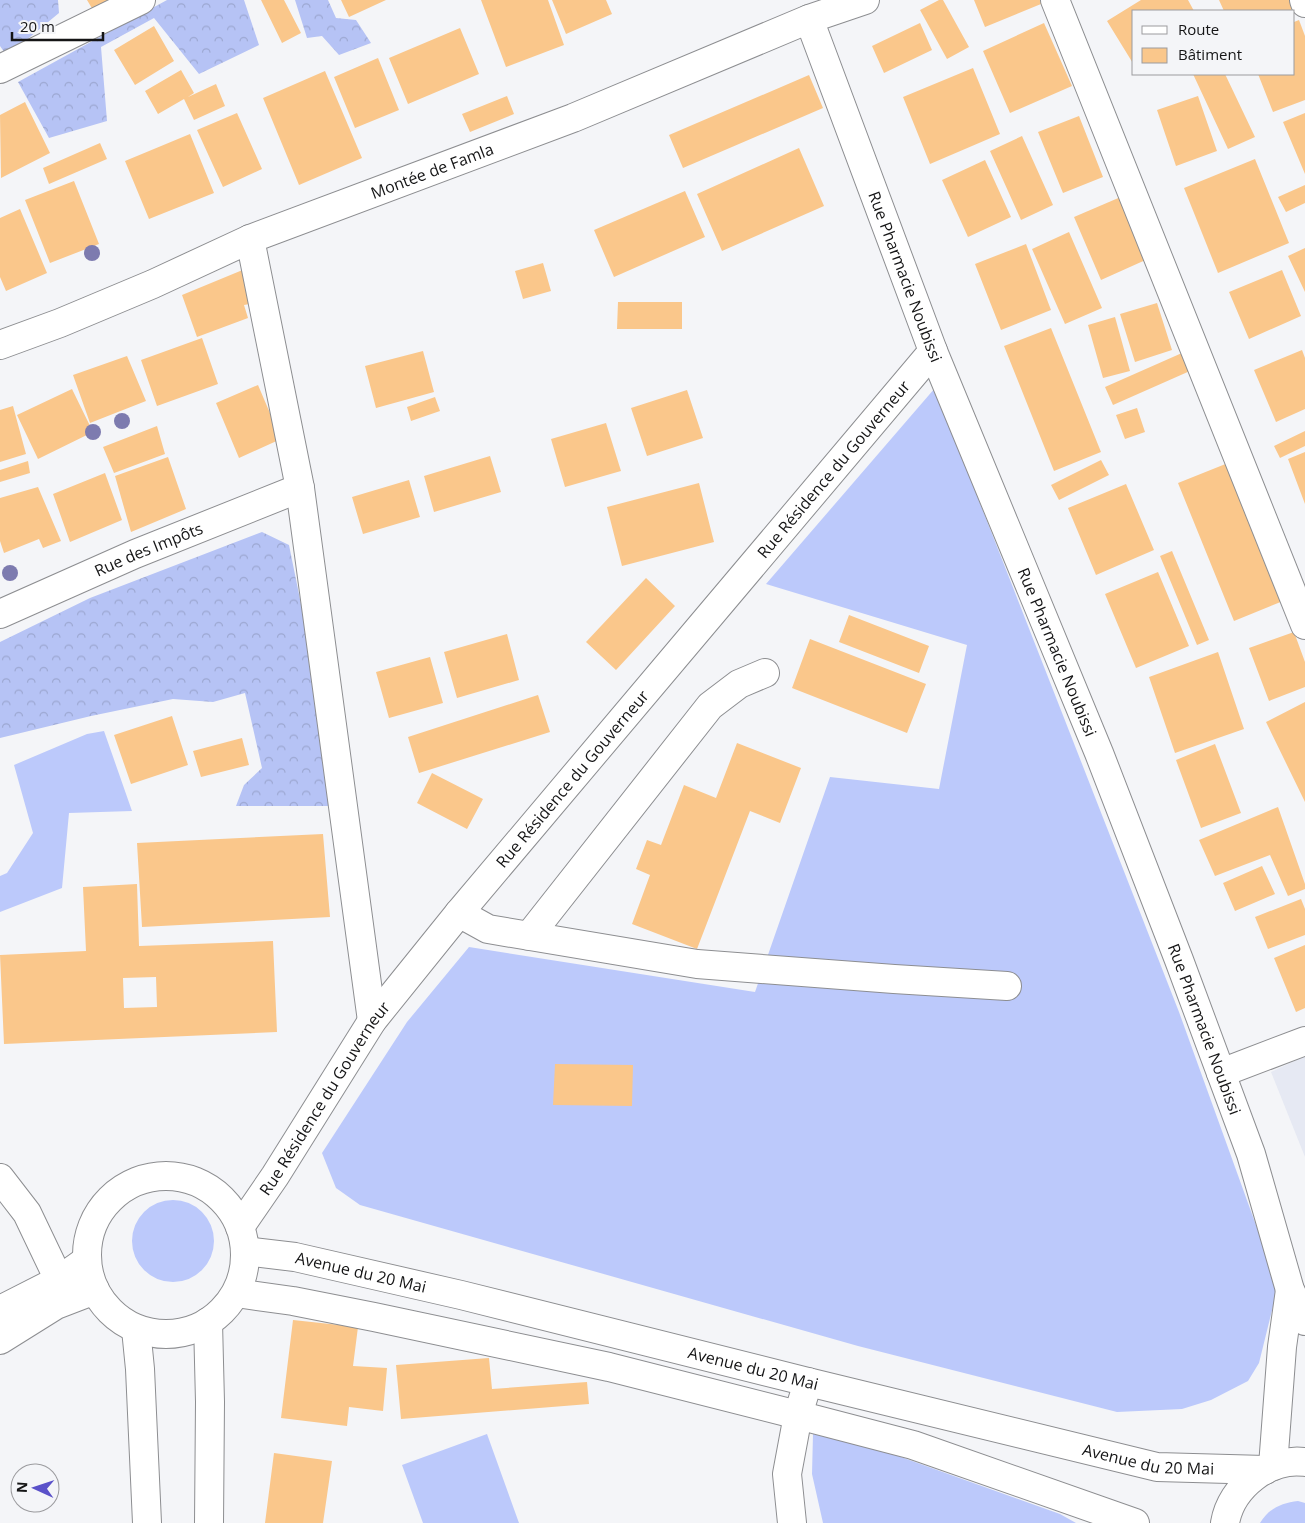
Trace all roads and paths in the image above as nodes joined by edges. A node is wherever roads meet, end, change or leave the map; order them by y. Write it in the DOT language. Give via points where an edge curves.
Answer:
graph roads {
  1 [pos="141,0"];
  2 [pos="866,0"];
  3 [pos="1055,0"];
  4 [pos="808,19"];
  5 [pos="0,69"];
  6 [pos="250,238"];
  7 [pos="0,345"];
  8 [pos="933,351"];
  9 [pos="300,488"];
  10 [pos="0,614"];
  11 [pos="1305,625"];
  12 [pos="765,673"];
  13 [pos="459,913"];
  14 [pos="529,936"];
  15 [pos="1007,986"];
  16 [pos="372,1021"];
  17 [pos="1305,1041"];
  18 [pos="1221,1073"];
  19 [pos="0,1178"];
  20 [pos="243,1239"];
  21 [pos="87,1260"];
  22 [pos="59,1280"];
  23 [pos="96,1290"];
  24 [pos="1290,1290"];
  25 [pos="236,1293"];
  26 [pos="0,1310"];
  27 [pos="1305,1321"];
  28 [pos="208,1322"];
  29 [pos="136,1328"];
  30 [pos="0,1340"];
  31 [pos="808,1382"];
  32 [pos="798,1415"];
  33 [pos="1305,1462"];
  34 [pos="1269,1468"];
  35 [pos="147,1523"];
  36 [pos="209,1523"];
  37 [pos="792,1523"];
  38 [pos="1135,1523"];
  39 [pos="1225,1523"];
  1 -- 5 [label="main road"];
  2 -- 4 [label="main road, Montée de Famla"];
  3 -- 11 [label="main road"];
  4 -- 6 [label="main road, Montée de Famla" via="573,118"];
  4 -- 8 [label="main road, Rue Pharmacie Noubissi"];
  6 -- 7 [label="main road, Montée de Famla" via="153,284"];
  6 -- 9 [label="main road"];
  8 -- 13 [label="main road, Rue Résidence du Gouverneur"];
  8 -- 18 [label="main road, Rue Pharmacie Noubissi" via="1098,754"];
  9 -- 10 [label="main road, Rue des Impôts" via="135,554"];
  9 -- 16 [label="main road"];
  12 -- 14 [label="main road" via="739,684 710,706"];
  13 -- 14 [label="main road" via="488,929"];
  13 -- 16 [label="main road, Rue Résidence du Gouverneur"];
  14 -- 15 [label="main road" via="697,964"];
  16 -- 20 [label="main road, Rue Résidence du Gouverneur" via="275,1176"];
  17 -- 18 [label="main road"];
  18 -- 24 [label="main road, Rue Pharmacie Noubissi" via="1251,1154"];
  19 -- 22 [label="main road" via="27,1213"];
  20 -- 21 [label="main road" via="228,1205 210,1188 187,1178 162,1175 130,1184 116,1193 99,1212 89,1235"];
  20 -- 25 [label="main road" via="244,1266"];
  20 -- 31 [label="main road, Avenue du 20 Mai" via="295,1257"];
  21 -- 22 [label="main road"];
  21 -- 23 [label="main road"];
  22 -- 26 [label="main road"];
  23 -- 29 [label="main road" via="106,1306"];
  23 -- 30 [label="main road" via="56,1305"];
  24 -- 27 [label="main road, Rue Pharmacie Noubissi"];
  24 -- 34 [label="main road, Rue Pharmacie Noubissi"];
  25 -- 28 [label="main road"];
  25 -- 32 [label="main road" via="365,1315 610,1367"];
  28 -- 29 [label="main road" via="172,1334 154,1334"];
  28 -- 36 [label="main road"];
  29 -- 35 [label="main road"];
  31 -- 32 [label="main road"];
  31 -- 34 [label="main road, Avenue du 20 Mai" via="1157,1467"];
  32 -- 37 [label="main road" via="787,1474"];
  32 -- 38 [label="main road" via="913,1445"];
  33 -- 34 [label="main road"];
  34 -- 39 [label="main road" via="1248,1482 1234,1498"];
}
